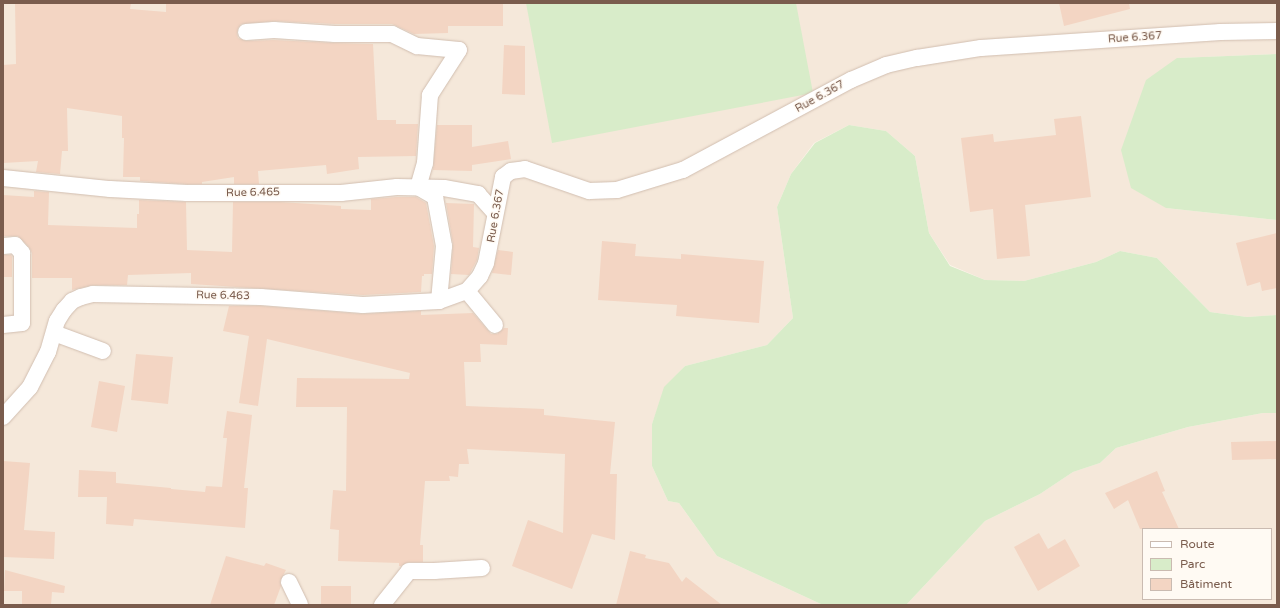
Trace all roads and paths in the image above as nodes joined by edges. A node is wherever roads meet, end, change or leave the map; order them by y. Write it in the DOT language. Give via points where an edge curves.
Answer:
graph roads {
  1 [pos="1277,31"];
  2 [pos="246,32"];
  3 [pos="3,178"];
  4 [pos="418,187"];
  5 [pos="495,213"];
  6 [pos="3,246"];
  7 [pos="467,291"];
  8 [pos="440,301"];
  9 [pos="3,325"];
  10 [pos="495,325"];
  11 [pos="54,333"];
  12 [pos="103,351"];
  13 [pos="3,417"];
  14 [pos="482,568"];
  15 [pos="288,582"];
  16 [pos="300,605"];
  17 [pos="382,605"];
  1 -- 5 [label="street, Rue 6.367" via="1220,32 981,48 898,62 851,80 683,170 617,190 589,191 525,169 511,171 502,177"];
  2 -- 4 [label="street" via="274,30 392,34 417,46 459,50 430,95 426,163"];
  3 -- 4 [label="street, Rue 6.465" via="110,189 187,193 341,192"];
  4 -- 5 [label="street, Rue 6.465" via="444,188 478,194"];
  4 -- 8 [label="street" via="435,197 444,246"];
  5 -- 7 [label="street, Rue 6.367" via="486,263 480,276"];
  6 -- 9 [label="street" via="15,245 22,253 22,323"];
  7 -- 8 [label="street, Rue 6.463"];
  7 -- 10 [label="street"];
  8 -- 11 [label="street, Rue 6.463" via="363,305 261,297 93,294 72,302 57,321"];
  11 -- 12 [label="street"];
  11 -- 13 [label="street, Rue 6.463" via="48,352 30,387"];
  14 -- 17 [label="street" via="434,572 409,571"];
  15 -- 16 [label="street"];
}
